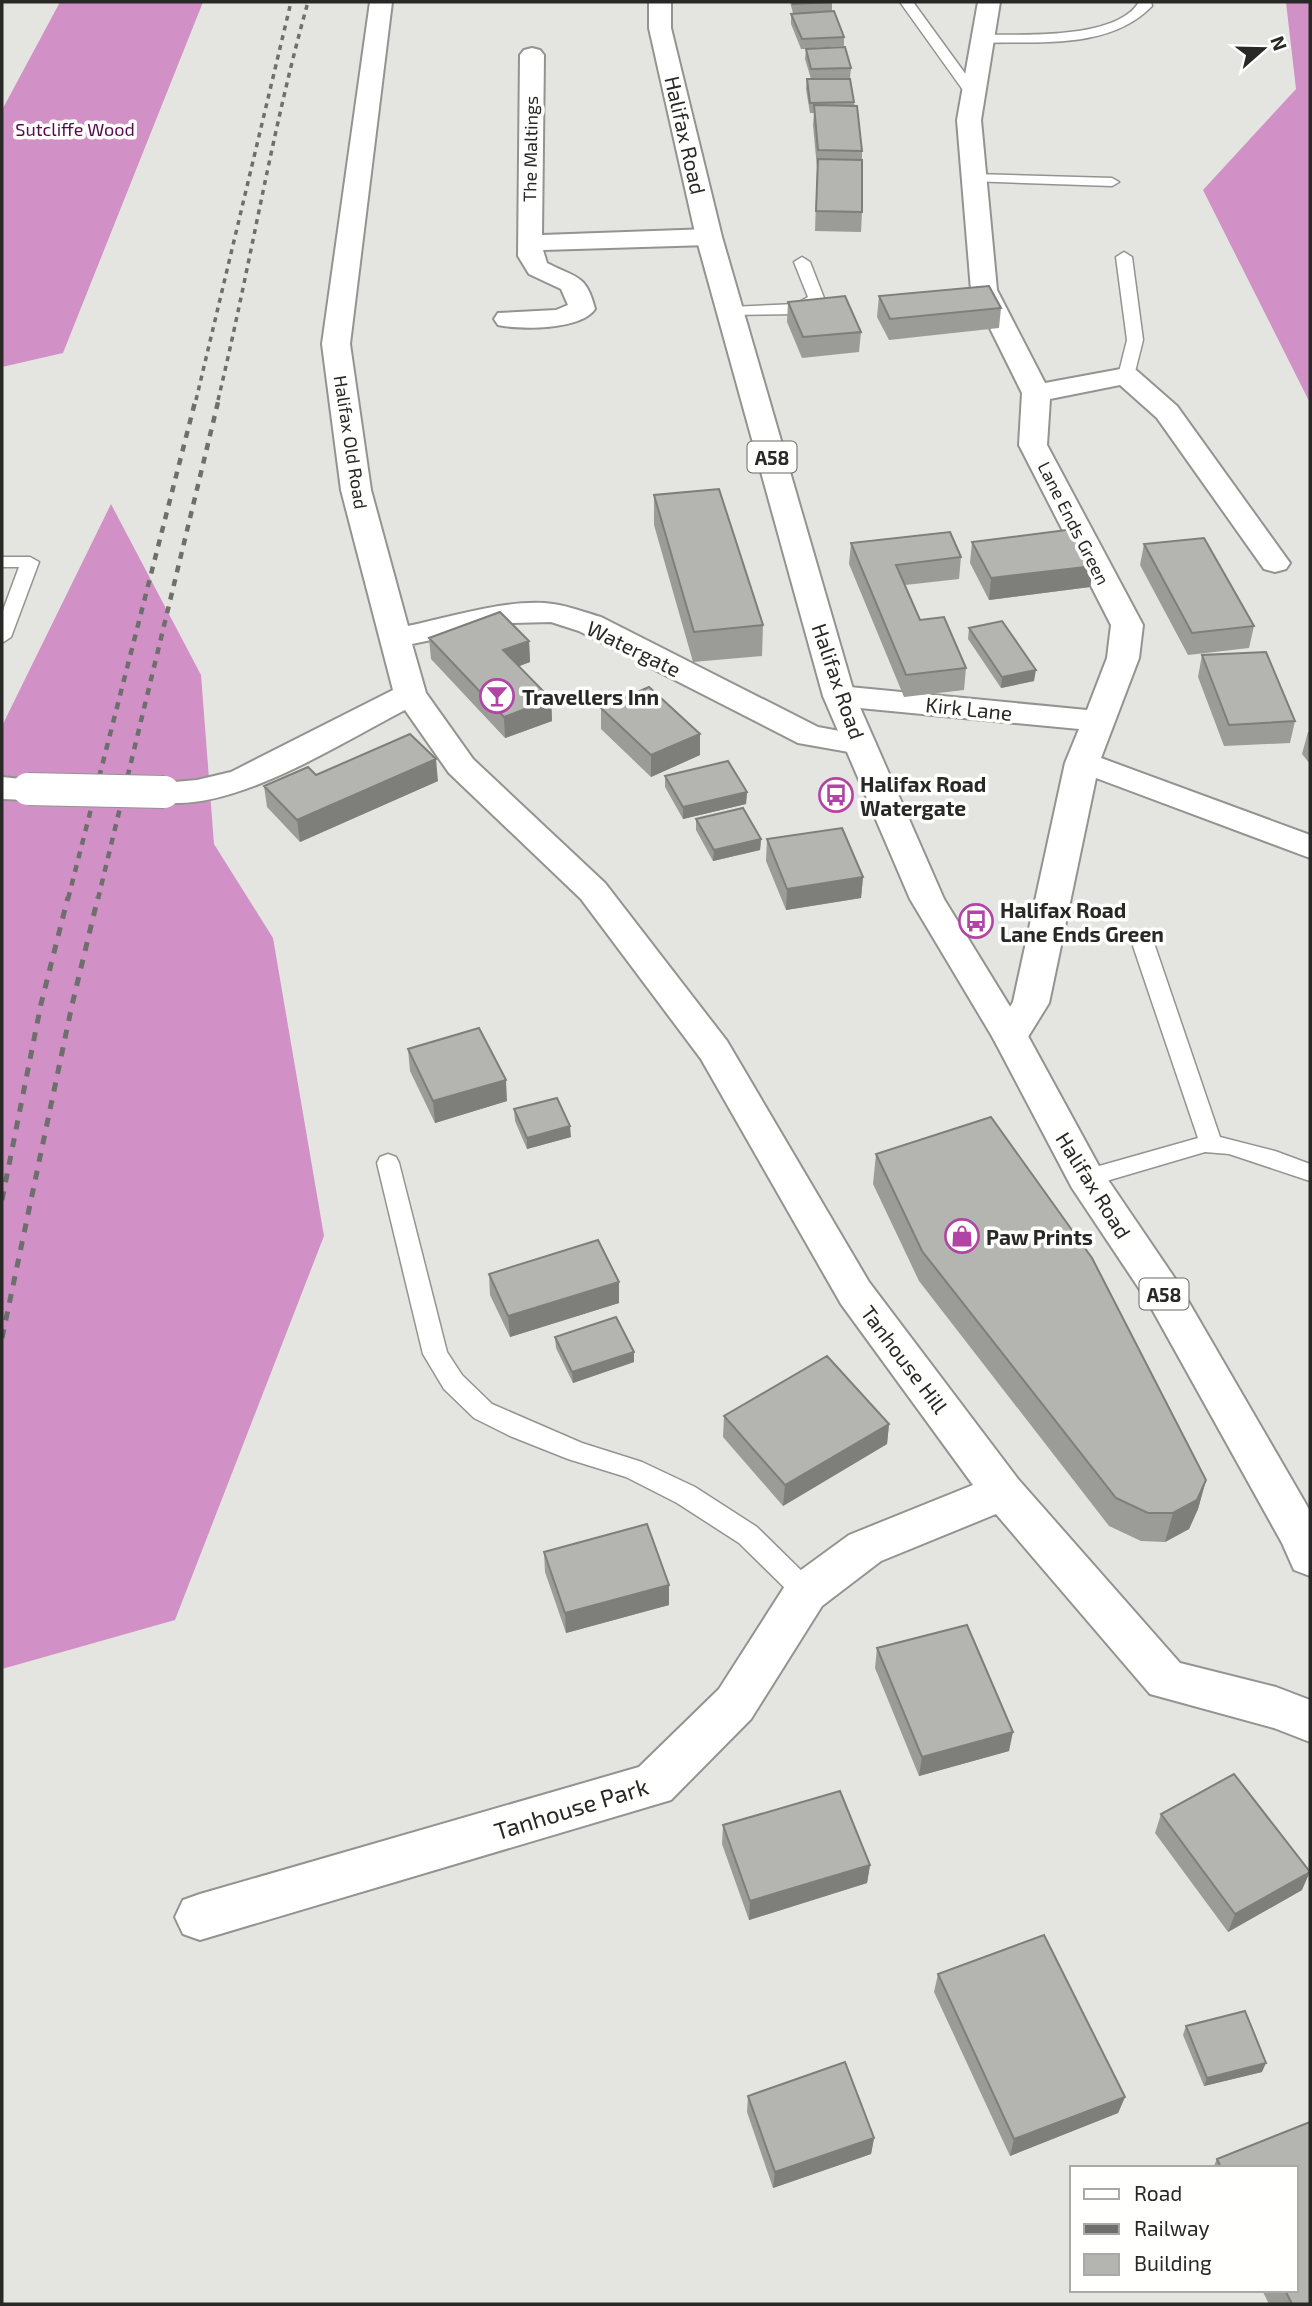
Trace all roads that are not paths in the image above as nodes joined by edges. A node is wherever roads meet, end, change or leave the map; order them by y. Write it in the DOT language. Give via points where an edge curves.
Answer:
graph roads {
  1 [pos="381,2"];
  2 [pos="660,2"];
  3 [pos="906,2"];
  4 [pos="989,2"];
  5 [pos="1145,2"];
  6 [pos="983,39"];
  7 [pos="531,55"];
  8 [pos="973,94"];
  9 [pos="974,178"];
  10 [pos="1112,182"];
  11 [pos="709,237"];
  12 [pos="529,243"];
  13 [pos="1124,257"];
  14 [pos="802,262"];
  15 [pos="731,312"];
  16 [pos="507,319"];
  17 [pos="1126,376"];
  18 [pos="1036,393"];
  19 [pos="2,562"];
  20 [pos="1275,563"];
  21 [pos="2,637"];
  22 [pos="396,638"];
  23 [pos="410,694"];
  24 [pos="839,696"];
  25 [pos="1098,721"];
  26 [pos="860,744"];
  27 [pos="1082,763"];
  28 [pos="15,788"];
  29 [pos="1310,847"];
  30 [pos="593,891"];
  31 [pos="1144,947"];
  32 [pos="1010,1036"];
  33 [pos="1211,1144"];
  34 [pos="388,1163"];
  35 [pos="1310,1173"];
  36 [pos="1086,1178"];
  37 [pos="1003,1492"];
  38 [pos="1310,1556"];
  39 [pos="806,1592"];
  40 [pos="1310,1721"];
  41 [pos="200,1917"];
  1 -- 22 [label="main road, Halifax Old Road" via="337,344 356,490"];
  2 -- 11 [label="main road, Halifax Road / A58" via="660,28"];
  3 -- 8 [label="lane"];
  4 -- 6 [label="main road, Lane Ends Green"];
  5 -- 6 [label="lane" via="1116,25 1083,36"];
  6 -- 8 [label="main road, Lane Ends Green"];
  7 -- 12 [label="main road, The Maltings"];
  8 -- 9 [label="main road, Lane Ends Green" via="969,120"];
  9 -- 10 [label="lane"];
  9 -- 18 [label="main road, Lane Ends Green" via="984,290"];
  11 -- 12 [label="main road"];
  11 -- 15 [label="main road, Halifax Road / A58"];
  12 -- 16 [label="main road, The Maltings" via="529,259 541,272 569,281 582,309 560,318"];
  13 -- 17 [label="lane" via="1135,340"];
  14 -- 15 [label="lane" via="816,298 809,304 800,309"];
  15 -- 24 [label="main road, Halifax Road / A58"];
  17 -- 18 [label="main road"];
  17 -- 20 [label="main road" via="1167,412"];
  18 -- 25 [label="main road, Lane Ends Green" via="1034,445 1127,625 1123,658"];
  19 -- 21 [label="lane" via="30,562"];
  22 -- 23 [label="main road, Halifax Old Road"];
  22 -- 26 [label="main road, Watergate" via="512,614 552,613 590,624 810,736"];
  23 -- 28 [label="main road, bridge" via="242,780 197,791"];
  23 -- 30 [label="main road, Halifax Old Road" via="461,766"];
  24 -- 25 [label="main road, Kirk Lane"];
  24 -- 26 [label="main road, Halifax Road / A58"];
  25 -- 27 [label="main road, Lane Ends Green"];
  26 -- 32 [label="main road, Halifax Road / A58" via="928,900"];
  27 -- 29 [label="main road"];
  27 -- 32 [label="main road, Lane Ends Green" via="1031,1003"];
  30 -- 37 [label="main road, Tanhouse Hill" via="715,1050 855,1293"];
  31 -- 33 [label="lane"];
  32 -- 36 [label="main road, Halifax Road / A58"];
  33 -- 35 [label="lane"];
  33 -- 36 [label="lane"];
  34 -- 39 [label="lane" via="435,1354 453,1382 483,1411 519,1429 633,1469 686,1495 748,1535"];
  36 -- 38 [label="main road, Halifax Road / A58" via="1162,1291"];
  37 -- 39 [label="main road, Tanhouse Park" via="865,1548"];
  37 -- 40 [label="main road, Tanhouse Hill" via="1166,1680"];
  39 -- 41 [label="main road, Tanhouse Park" via="735,1704 654,1785"];
}
